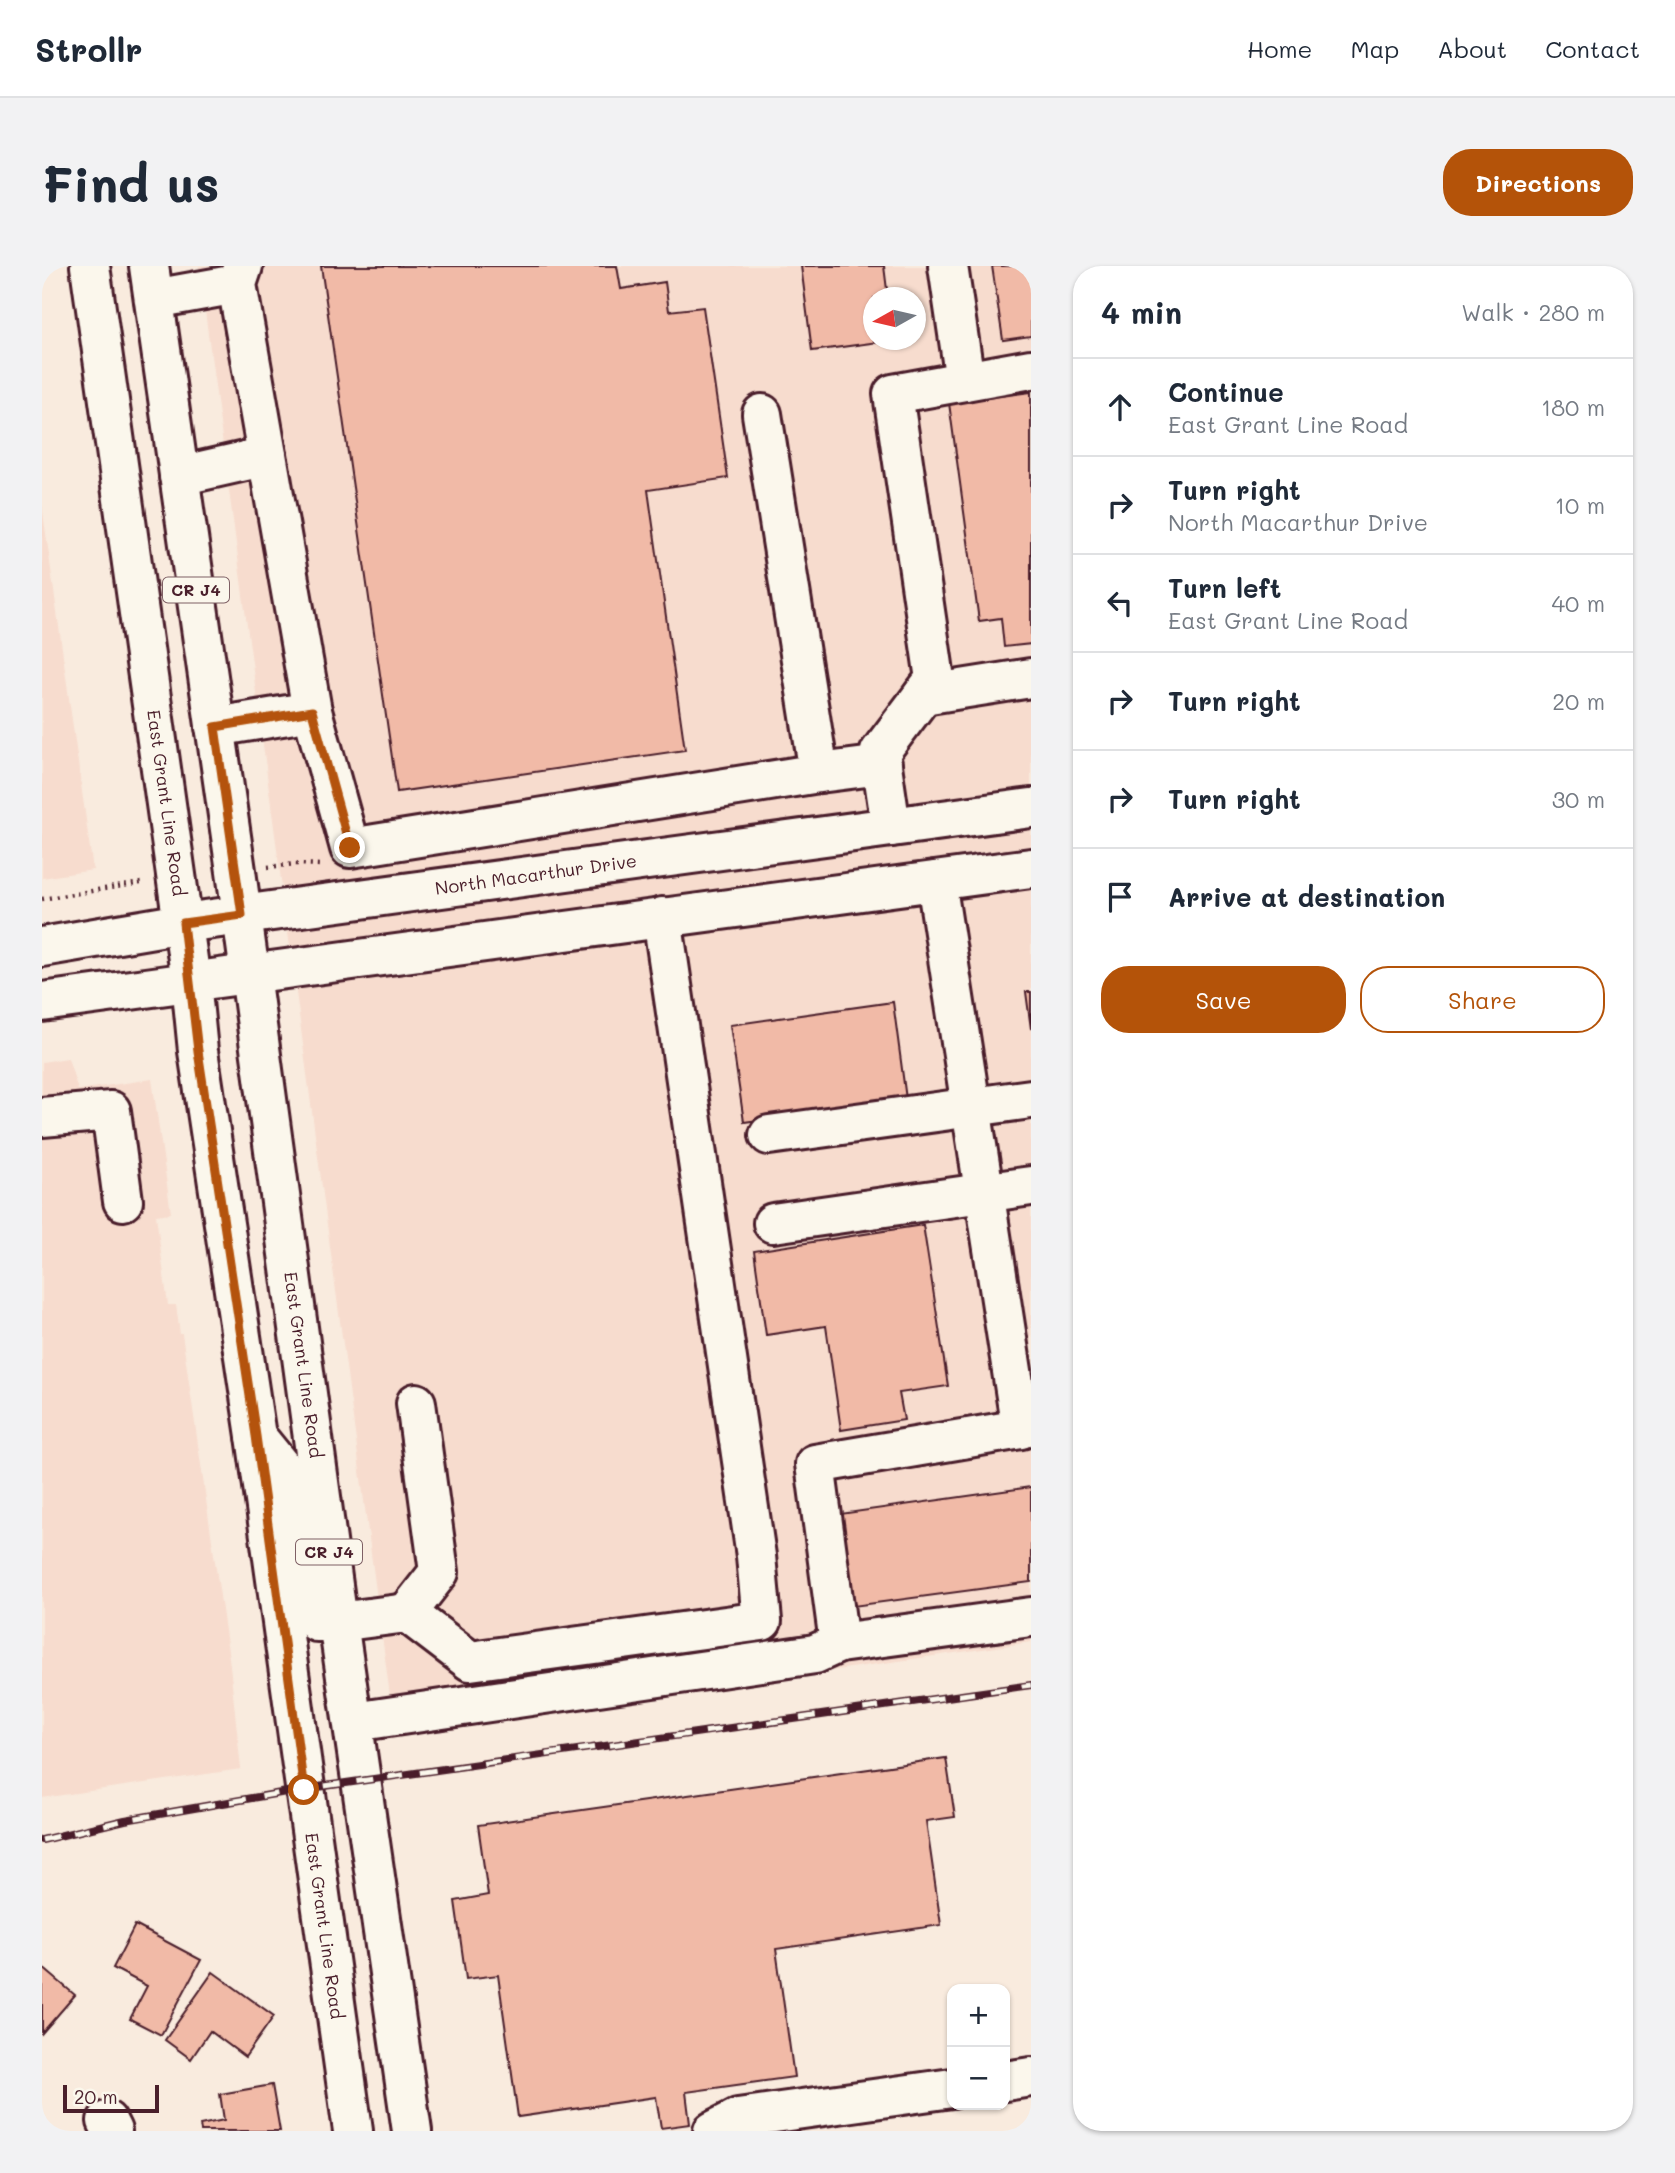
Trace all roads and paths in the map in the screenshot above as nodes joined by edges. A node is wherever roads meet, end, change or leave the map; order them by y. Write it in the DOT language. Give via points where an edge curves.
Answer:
graph roads {
  1 [pos="90,266"];
  2 [pos="948,266"];
  3 [pos="240,275"];
  4 [pos="151,282"];
  5 [pos="1031,369"];
  6 [pos="965,381"];
  7 [pos="762,414"];
  8 [pos="267,456"];
  9 [pos="179,475"];
  10 [pos="1031,678"];
  11 [pos="923,695"];
  12 [pos="312,711"];
  13 [pos="215,727"];
  14 [pos="882,765"];
  15 [pos="819,773"];
  16 [pos="1031,808"];
  17 [pos="891,827"];
  18 [pos="1031,868"];
  19 [pos="925,882"];
  20 [pos="242,915"];
  21 [pos="662,917"];
  22 [pos="183,923"];
  23 [pos="42,947"];
  24 [pos="250,972"];
  25 [pos="191,981"];
  26 [pos="42,1002"];
  27 [pos="1031,1099"];
  28 [pos="971,1108"];
  29 [pos="42,1117"];
  30 [pos="769,1135"];
  31 [pos="1031,1186"];
  32 [pos="985,1192"];
  33 [pos="122,1201"];
  34 [pos="773,1223"];
  35 [pos="416,1403"];
  36 [pos="1026,1429"];
  37 [pos="256,1436"];
  38 [pos="407,1613"];
  39 [pos="1031,1617"];
  40 [pos="338,1622"];
  41 [pos="839,1643"];
  42 [pos="354,1722"];
  43 [pos="1031,2077"];
  44 [pos="1010,2080"];
  45 [pos="947,2089"];
  46 [pos="354,2131"];
  47 [pos="412,2131"];
  48 [pos="713,2131"];
  1 -- 22 [label="main road, East Grant Line Road / CR J4"];
  2 -- 6 [label="main road"];
  3 -- 4 [label="main road"];
  3 -- 8 [label="main road"];
  4 -- 9 [label="main road, East Grant Line Road / CR J4"];
  5 -- 6 [label="main road"];
  6 -- 11 [label="main road" via="893,394 935,679"];
  7 -- 15 [label="main road"];
  8 -- 9 [label="main road"];
  8 -- 12 [label="main road"];
  9 -- 13 [label="main road, East Grant Line Road / CR J4"];
  10 -- 11 [label="main road"];
  11 -- 14 [label="main road" via="880,752"];
  12 -- 13 [label="main road"];
  12 -- 15 [label="main road" via="350,848"];
  13 -- 20 [label="main road, East Grant Line Road / CR J4"];
  14 -- 15 [label="main road"];
  14 -- 17 [label="main road"];
  16 -- 17 [label="main road, North Macarthur Drive"];
  17 -- 20 [label="main road, North Macarthur Drive"];
  18 -- 19 [label="main road"];
  19 -- 21 [label="main road"];
  19 -- 28 [label="main road"];
  20 -- 22 [label="main road, North Macarthur Drive"];
  20 -- 24 [label="main road, East Grant Line Road / CR J4"];
  21 -- 24 [label="main road"];
  21 -- 38 [label="main road" via="753,1532 762,1621 470,1661"];
  22 -- 23 [label="main road, North Macarthur Drive"];
  22 -- 25 [label="main road, East Grant Line Road / CR J4"];
  24 -- 25 [label="main road"];
  24 -- 40 [label="main road, East Grant Line Road / CR J4"];
  25 -- 26 [label="main road"];
  25 -- 37 [label="main road, East Grant Line Road / CR J4"];
  27 -- 28 [label="main road"];
  28 -- 30 [label="main road"];
  28 -- 32 [label="main road"];
  29 -- 33 [label="main road" via="111,1111"];
  31 -- 32 [label="main road"];
  32 -- 34 [label="main road"];
  32 -- 36 [label="main road"];
  35 -- 38 [label="main road" via="439,1572"];
  36 -- 41 [label="main road" via="815,1464"];
  37 -- 40 [label="main road" via="288,1482 308,1610 317,1622"];
  37 -- 46 [label="main road, East Grant Line Road / CR J4"];
  38 -- 40 [label="main road"];
  39 -- 41 [label="main road"];
  40 -- 42 [label="main road, East Grant Line Road / CR J4"];
  41 -- 42 [label="main road" via="815,1654"];
  42 -- 47 [label="main road, East Grant Line Road / CR J4"];
  43 -- 44 [label="main road"];
  45 -- 48 [label="main road" via="738,2118"];
}
